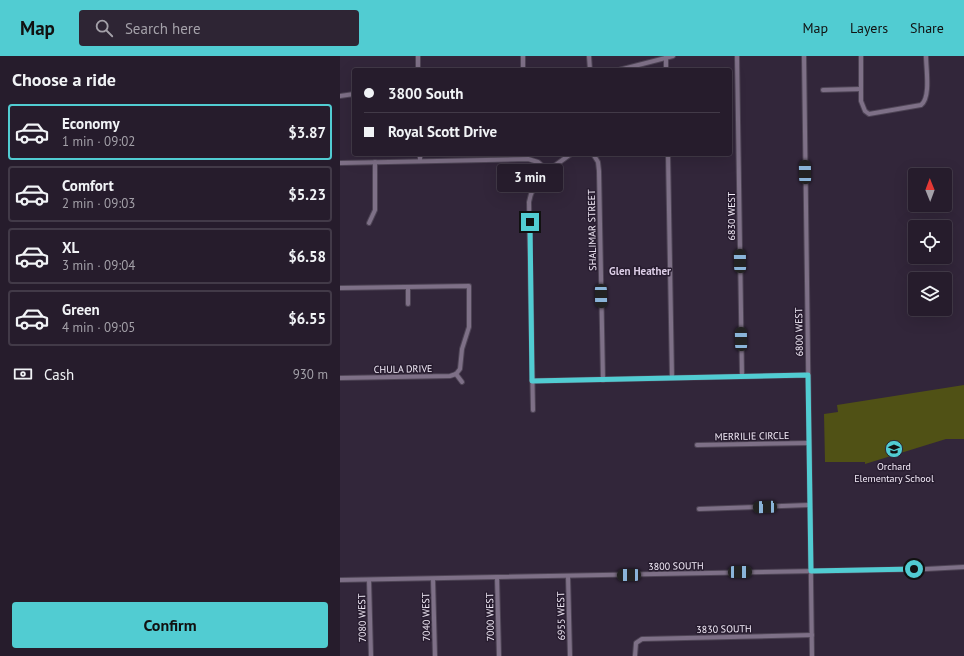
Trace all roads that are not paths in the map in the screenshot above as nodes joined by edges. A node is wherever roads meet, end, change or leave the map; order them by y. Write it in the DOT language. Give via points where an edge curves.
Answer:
graph roads {
  1 [pos="418,56"];
  2 [pos="522,56"];
  3 [pos="590,56"];
  4 [pos="673,56"];
  5 [pos="737,56"];
  6 [pos="804,56"];
  7 [pos="861,56"];
  8 [pos="926,56"];
  9 [pos="666,57"];
  10 [pos="418,68"];
  11 [pos="523,68"];
  12 [pos="590,68"];
  13 [pos="626,68"];
  14 [pos="666,68"];
  15 [pos="861,89"];
  16 [pos="823,90"];
  17 [pos="352,94"];
  18 [pos="340,96"];
  19 [pos="420,156"];
  20 [pos="568,156"];
  21 [pos="594,156"];
  22 [pos="668,156"];
  23 [pos="420,161"];
  24 [pos="375,162"];
  25 [pos="340,163"];
  26 [pos="548,171"];
  27 [pos="369,224"];
  28 [pos="408,286"];
  29 [pos="340,288"];
  30 [pos="408,304"];
  31 [pos="456,374"];
  32 [pos="808,375"];
  33 [pos="742,376"];
  34 [pos="340,378"];
  35 [pos="672,378"];
  36 [pos="603,380"];
  37 [pos="532,381"];
  38 [pos="462,382"];
  39 [pos="533,410"];
  40 [pos="808,443"];
  41 [pos="697,445"];
  42 [pos="809,504"];
  43 [pos="699,509"];
  44 [pos="964,567"];
  45 [pos="811,571"];
  46 [pos="568,576"];
  47 [pos="497,577"];
  48 [pos="433,579"];
  49 [pos="340,580"];
  50 [pos="369,580"];
  51 [pos="812,635"];
  52 [pos="371,656"];
  53 [pos="435,656"];
  54 [pos="499,656"];
  55 [pos="570,656"];
  56 [pos="635,656"];
  57 [pos="812,656"];
  1 -- 10 [label="street"];
  2 -- 11 [label="street"];
  3 -- 12 [label="street"];
  4 -- 9 [label="street"];
  5 -- 33 [label="street, 6830 WEST"];
  6 -- 32 [label="street, 6800 WEST"];
  7 -- 15 [label="street"];
  8 -- 15 [label="street" via="927,96 921,105 869,114 861,101"];
  9 -- 13 [label="street"];
  9 -- 14 [label="street"];
  15 -- 16 [label="street"];
  17 -- 18 [label="street"];
  19 -- 23 [label="street"];
  20 -- 26 [label="street"];
  21 -- 36 [label="street, SHALIMAR STREET" via="599,170"];
  22 -- 35 [label="street"];
  23 -- 24 [label="street"];
  23 -- 26 [label="street" via="528,160 538,162"];
  24 -- 25 [label="street"];
  24 -- 27 [label="street" via="375,210"];
  26 -- 37 [label="street" via="534,187 530,202"];
  28 -- 29 [label="street"];
  28 -- 30 [label="street"];
  28 -- 31 [label="street" via="469,286 469,327 462,349 460,369"];
  31 -- 34 [label="street, CHULA DRIVE"];
  31 -- 38 [label="street"];
  32 -- 33 [label="street"];
  32 -- 40 [label="street, 6800 WEST"];
  33 -- 35 [label="street"];
  35 -- 36 [label="street"];
  36 -- 37 [label="street"];
  37 -- 39 [label="street"];
  40 -- 41 [label="street, MERRILIE CIRCLE"];
  40 -- 42 [label="street, 6800 WEST"];
  42 -- 43 [label="street"];
  42 -- 45 [label="street, 6800 WEST"];
  44 -- 45 [label="street, 3800 SOUTH"];
  45 -- 46 [label="street, 3800 SOUTH"];
  45 -- 51 [label="street, 6800 WEST"];
  46 -- 47 [label="street, 3800 SOUTH"];
  46 -- 55 [label="street, 6955 WEST"];
  47 -- 48 [label="street, 3800 SOUTH"];
  47 -- 54 [label="street, 7000 WEST"];
  48 -- 50 [label="street, 3800 SOUTH"];
  48 -- 53 [label="street, 7040 WEST"];
  49 -- 50 [label="street, 3800 SOUTH"];
  50 -- 52 [label="street, 7080 WEST"];
  51 -- 56 [label="street, 3830 SOUTH" via="645,639 638,641"];
  51 -- 57 [label="street, 6800 WEST"];
}
